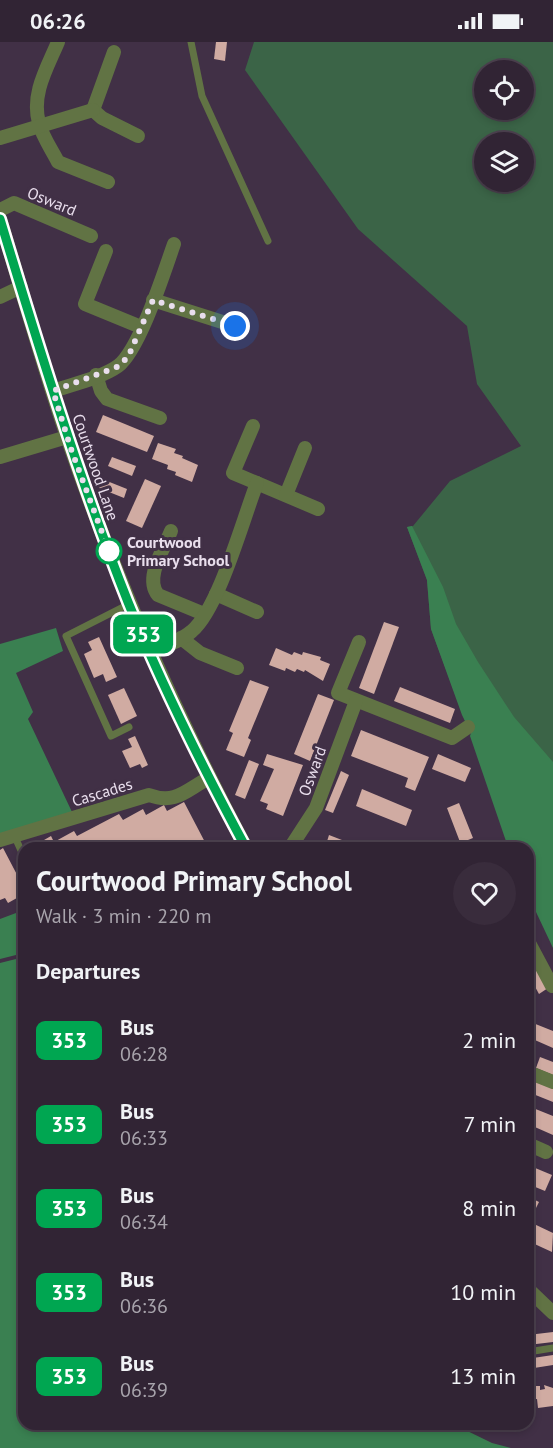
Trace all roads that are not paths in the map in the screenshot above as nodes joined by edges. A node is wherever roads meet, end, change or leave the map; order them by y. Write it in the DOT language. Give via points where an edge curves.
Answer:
graph roads {
  1 [pos="58,42"];
  2 [pos="191,42"];
  3 [pos="114,52"];
  4 [pos="93,110"];
  5 [pos="39,124"];
  6 [pos="138,136"];
  7 [pos="0,138"];
  8 [pos="108,182"];
  9 [pos="0,210"];
  10 [pos="0,219"];
  11 [pos="91,236"];
  12 [pos="268,241"];
  13 [pos="174,244"];
  14 [pos="106,251"];
  15 [pos="21,287"];
  16 [pos="0,297"];
  17 [pos="153,300"];
  18 [pos="235,326"];
  19 [pos="141,327"];
  20 [pos="96,375"];
  21 [pos="53,391"];
  22 [pos="160,418"];
  23 [pos="253,426"];
  24 [pos="67,437"];
  25 [pos="305,448"];
  26 [pos="0,457"];
  27 [pos="256,483"];
  28 [pos="286,495"];
  29 [pos="318,509"];
  30 [pos="171,531"];
  31 [pos="216,594"];
  32 [pos="129,604"];
  33 [pos="257,612"];
  34 [pos="204,614"];
  35 [pos="181,638"];
  36 [pos="359,642"];
  37 [pos="151,652"];
  38 [pos="237,668"];
  39 [pos="356,701"];
  40 [pos="468,727"];
  41 [pos="129,728"];
  42 [pos="209,778"];
  43 [pos="7,838"];
  44 [pos="243,842"];
  45 [pos="294,842"];
  46 [pos="18,850"];
  47 [pos="534,952"];
  48 [pos="552,986"];
  49 [pos="534,1074"];
  50 [pos="553,1082"];
  51 [pos="534,1147"];
  52 [pos="546,1152"];
  53 [pos="534,1295"];
  54 [pos="553,1313"];
  55 [pos="553,1348"];
  56 [pos="534,1351"];
  1 -- 5 [label="street" via="39,87"];
  2 -- 12 [label="lane" via="202,96"];
  3 -- 4 [label="street"];
  4 -- 5 [label="street"];
  4 -- 6 [label="street"];
  5 -- 7 [label="street"];
  5 -- 8 [label="street" via="58,162"];
  9 -- 11 [label="street, Osward" via="14,203"];
  10 -- 15 [label="street, Courtwood Lane"];
  13 -- 17 [label="street"];
  14 -- 19 [label="street" via="85,304"];
  15 -- 16 [label="street"];
  15 -- 21 [label="street, Courtwood Lane"];
  17 -- 18 [label="street"];
  17 -- 19 [label="street"];
  19 -- 20 [label="street" via="128,357 117,367"];
  20 -- 21 [label="street"];
  20 -- 22 [label="street" via="100,392 107,399"];
  21 -- 24 [label="street, Courtwood Lane"];
  23 -- 27 [label="street" via="233,473"];
  24 -- 26 [label="street"];
  24 -- 32 [label="street, Courtwood Lane"];
  25 -- 28 [label="street"];
  27 -- 28 [label="street"];
  27 -- 31 [label="street"];
  28 -- 29 [label="street"];
  30 -- 34 [label="street" via="152,579 154,589 158,595"];
  31 -- 33 [label="street"];
  31 -- 34 [label="street"];
  32 -- 37 [label="street, Courtwood Lane"];
  32 -- 41 [label="lane" via="66,636 111,736"];
  34 -- 35 [label="street" via="192,632"];
  35 -- 37 [label="street"];
  35 -- 38 [label="street" via="200,653"];
  36 -- 39 [label="street" via="338,693"];
  37 -- 42 [label="street, Courtwood Lane"];
  39 -- 40 [label="street" via="452,738"];
  39 -- 45 [label="street, Osward" via="316,808"];
  42 -- 43 [label="street, Cascades" via="180,796 163,800 149,795"];
  42 -- 44 [label="street, Courtwood Lane"];
  43 -- 46 [label="lane"];
  47 -- 48 [label="street"];
  49 -- 50 [label="street"];
  51 -- 52 [label="street"];
  53 -- 54 [label="street"];
  55 -- 56 [label="lane"];
}
